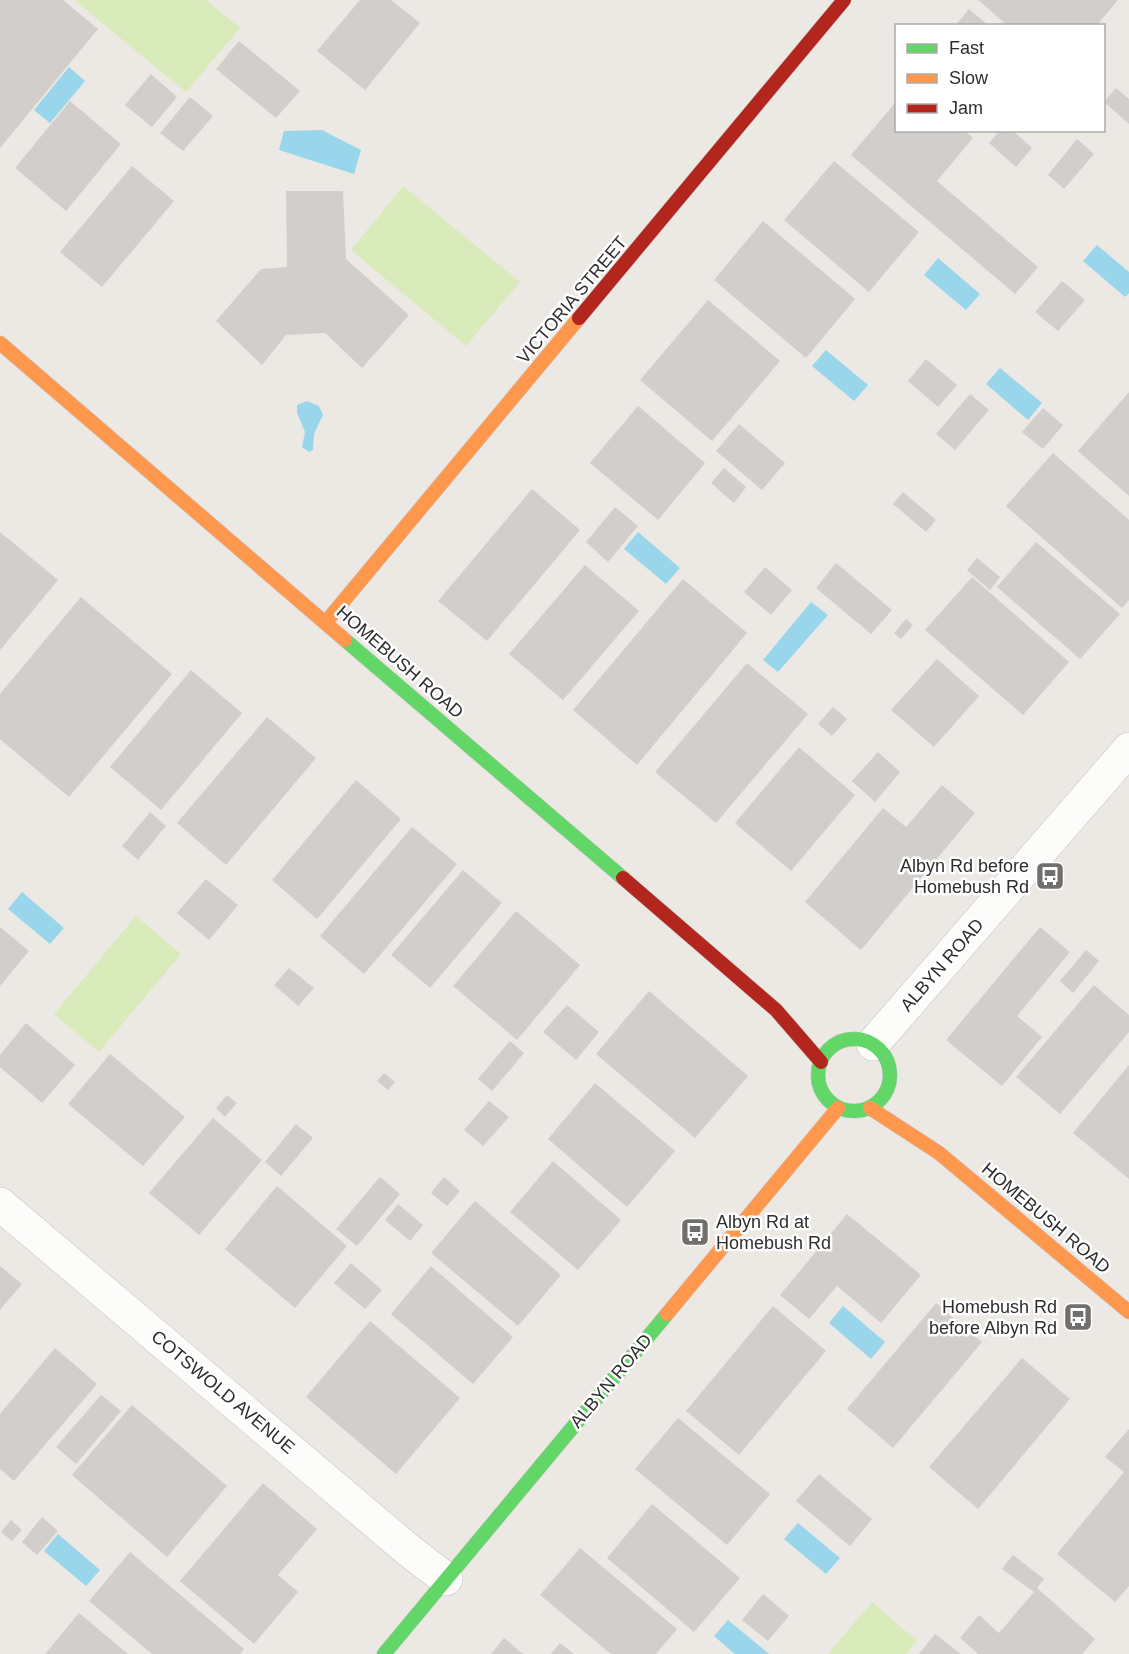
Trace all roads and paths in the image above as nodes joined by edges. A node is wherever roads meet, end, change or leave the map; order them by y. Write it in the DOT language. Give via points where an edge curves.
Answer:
graph roads {
  1 [pos="844,0"];
  2 [pos="0,343"];
  3 [pos="326,622"];
  4 [pos="1129,749"];
  5 [pos="776,1010"];
  6 [pos="810,1030"];
  7 [pos="873,1044"];
  8 [pos="821,1062"];
  9 [pos="838,1108"];
  10 [pos="870,1108"];
  11 [pos="910,1118"];
  12 [pos="939,1153"];
  13 [pos="0,1204"];
  14 [pos="1129,1311"];
  15 [pos="446,1579"];
  16 [pos="384,1654"];
  1 -- 3 [label="main road, VICTORIA STREET"];
  2 -- 3 [label="main road, HOMEBUSH ROAD"];
  3 -- 5 [label="main road, HOMEBUSH ROAD"];
  4 -- 7 [label="street, ALBYN ROAD"];
  5 -- 6 [label="main road, HOMEBUSH ROAD"];
  5 -- 8 [label="main road, HOMEBUSH ROAD"];
  7 -- 8 [label="main road" via="858,1039 830,1042"];
  7 -- 10 [label="main road" via="890,1068 891,1095"];
  8 -- 9 [label="main road" via="820,1088"];
  9 -- 10 [label="main road" via="854,1112"];
  9 -- 15 [label="main road, ALBYN ROAD"];
  10 -- 12 [label="main road, HOMEBUSH ROAD"];
  11 -- 12 [label="main road, HOMEBUSH ROAD"];
  12 -- 14 [label="main road, HOMEBUSH ROAD"];
  13 -- 15 [label="street, COTSWOLD AVENUE"];
  15 -- 16 [label="main road, ALBYN ROAD"];
}
